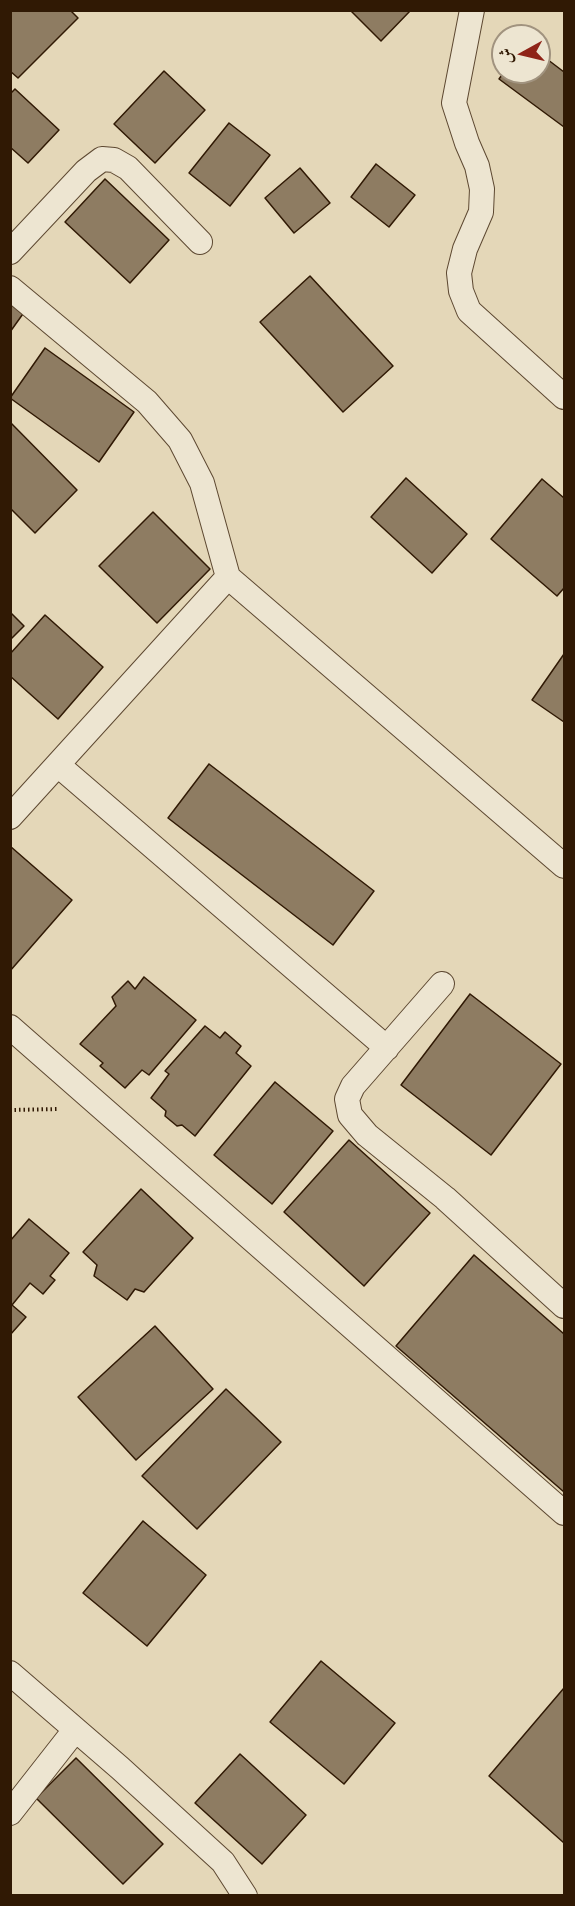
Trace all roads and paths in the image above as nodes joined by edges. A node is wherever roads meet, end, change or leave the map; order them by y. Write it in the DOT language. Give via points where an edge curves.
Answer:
graph roads {
  1 [pos="472,10"];
  2 [pos="200,242"];
  3 [pos="10,252"];
  4 [pos="10,288"];
  5 [pos="564,397"];
  6 [pos="228,577"];
  7 [pos="58,765"];
  8 [pos="10,817"];
  9 [pos="564,866"];
  10 [pos="442,984"];
  11 [pos="10,1028"];
  12 [pos="387,1047"];
  13 [pos="102,1108"];
  14 [pos="10,1110"];
  15 [pos="564,1306"];
  16 [pos="564,1513"];
  17 [pos="10,1673"];
  18 [pos="75,1730"];
  19 [pos="10,1813"];
  20 [pos="245,1896"];
  1 -- 5 [label="street" via="454,103 482,189 480,212 459,273 461,291 469,311"];
  2 -- 3 [label="street" via="128,168 102,159"];
  4 -- 6 [label="street" via="147,402 180,440 202,483"];
  6 -- 7 [label="street"];
  6 -- 9 [label="street"];
  7 -- 8 [label="street"];
  7 -- 12 [label="street"];
  10 -- 12 [label="street"];
  11 -- 13 [label="street"];
  12 -- 15 [label="street" via="354,1086 347,1099 350,1115 367,1135 445,1198"];
  13 -- 14 [label="path"];
  13 -- 16 [label="street"];
  17 -- 18 [label="street"];
  18 -- 19 [label="street"];
  18 -- 20 [label="street" via="223,1862"];
}
